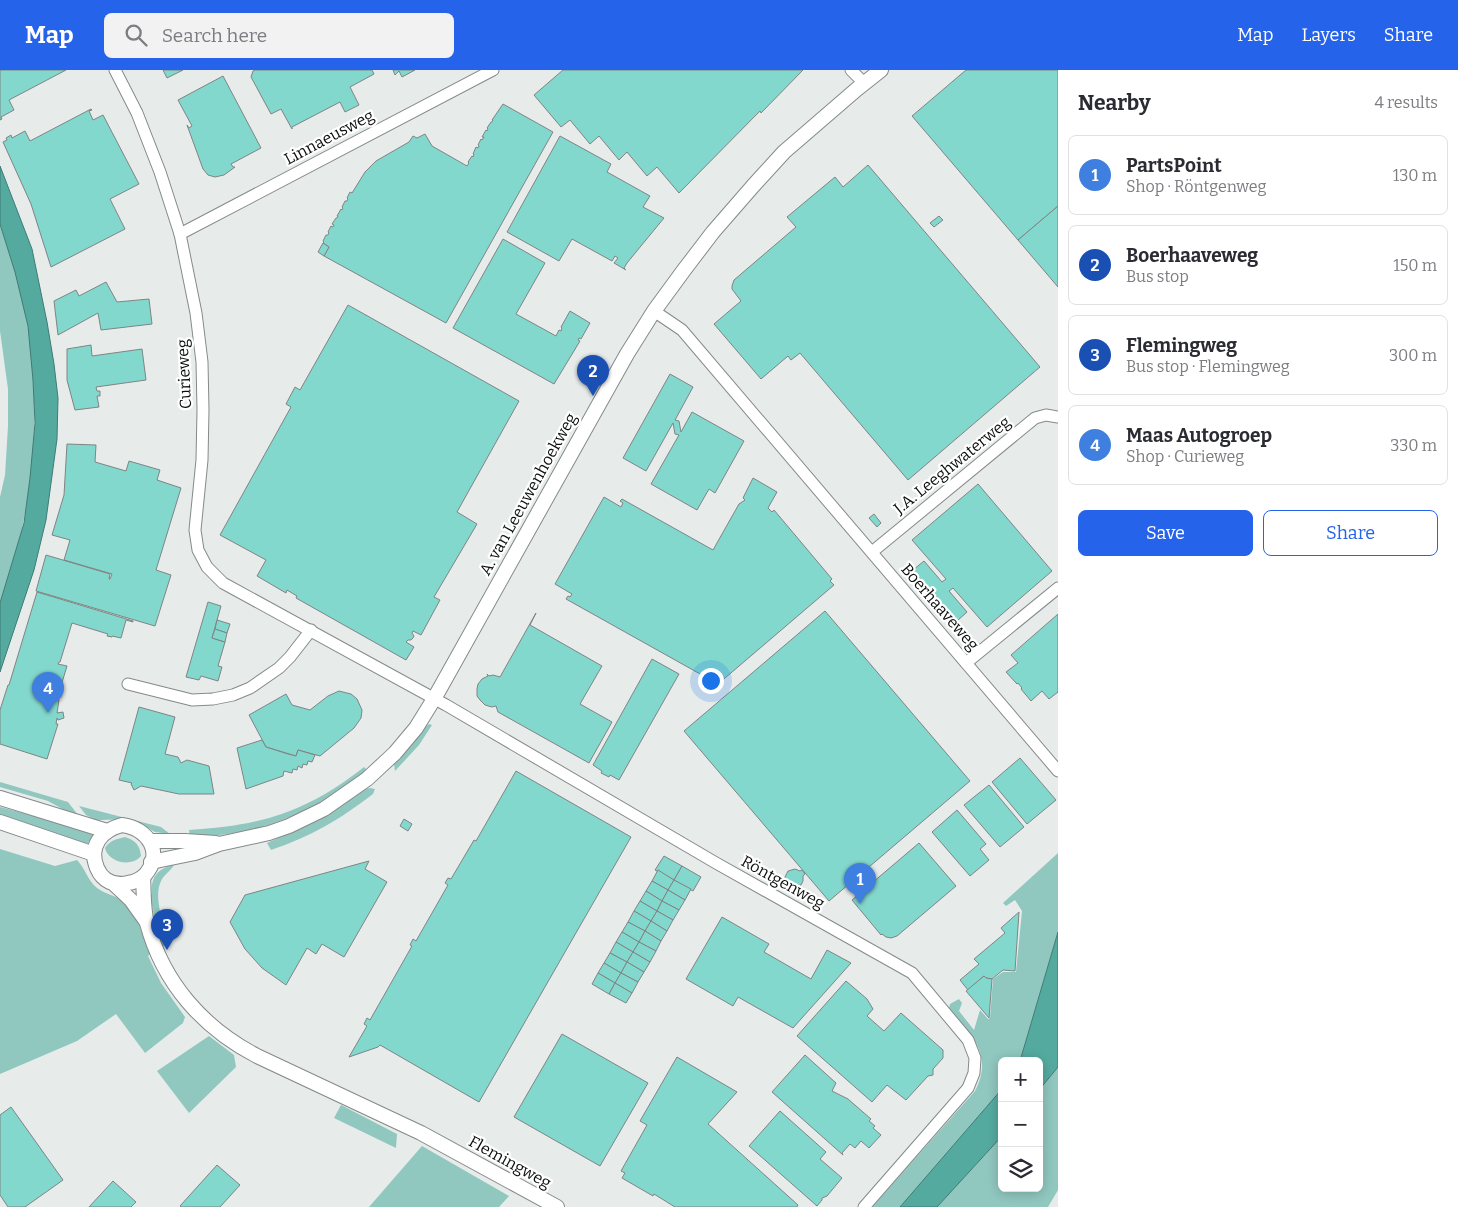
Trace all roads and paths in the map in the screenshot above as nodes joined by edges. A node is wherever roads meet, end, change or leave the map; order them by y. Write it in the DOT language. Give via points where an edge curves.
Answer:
graph roads {
  1 [pos="114,70"];
  2 [pos="493,70"];
  3 [pos="851,70"];
  4 [pos="881,70"];
  5 [pos="864,83"];
  6 [pos="180,234"];
  7 [pos="654,311"];
  8 [pos="1058,417"];
  9 [pos="872,552"];
  10 [pos="1058,588"];
  11 [pos="311,630"];
  12 [pos="966,663"];
  13 [pos="128,684"];
  14 [pos="434,699"];
  15 [pos="1058,771"];
  16 [pos="0,798"];
  17 [pos="0,822"];
  18 [pos="107,831"];
  19 [pos="150,841"];
  20 [pos="219,844"];
  21 [pos="94,854"];
  22 [pos="152,862"];
  23 [pos="143,877"];
  24 [pos="115,885"];
  25 [pos="146,922"];
  26 [pos="557,1207"];
  27 [pos="864,1207"];
  1 -- 6 [label="street, Curieweg" via="137,113"];
  2 -- 6 [label="street, Linnaeusweg"];
  3 -- 5 [label="street"];
  4 -- 5 [label="street, A. van Leeuwenhoekweg"];
  5 -- 7 [label="street, A. van Leeuwenhoekweg" via="784,152 714,232"];
  6 -- 11 [label="street, Curieweg" via="202,362 202,460 195,530 198,550 207,568 223,582"];
  7 -- 9 [label="street, Boerhaaveweg" via="682,330"];
  7 -- 14 [label="street, A. van Leeuwenhoekweg"];
  8 -- 9 [label="street, J.A. Leeghwaterweg" via="1046,415 1035,418"];
  9 -- 12 [label="street, Boerhaaveweg"];
  10 -- 12 [label="street"];
  11 -- 13 [label="street" via="278,668 250,688 233,695 213,700 192,700"];
  11 -- 14 [label="street, Curieweg"];
  12 -- 15 [label="street, Boerhaaveweg"];
  14 -- 20 [label="street, A. van Leeuwenhoekweg" via="395,753 344,796 289,826"];
  14 -- 27 [label="street, Röntgenweg" via="912,973 968,1040 975,1058 974,1073 968,1088"];
  16 -- 18 [label="street"];
  17 -- 21 [label="street"];
  18 -- 19 [label="street" via="122,825 130,826 145,834"];
  18 -- 21 [label="street" via="98,841"];
  19 -- 20 [label="street, A. van Leeuwenhoekweg"];
  19 -- 22 [label="street"];
  20 -- 22 [label="street, A. van Leeuwenhoekweg"];
  21 -- 24 [label="street" via="99,873"];
  22 -- 23 [label="street"];
  23 -- 24 [label="street"];
  23 -- 25 [label="street, Flemingweg"];
  24 -- 25 [label="street, Flemingweg" via="132,900"];
  25 -- 26 [label="street, Flemingweg" via="176,987 205,1021 232,1042 421,1133"];
}
